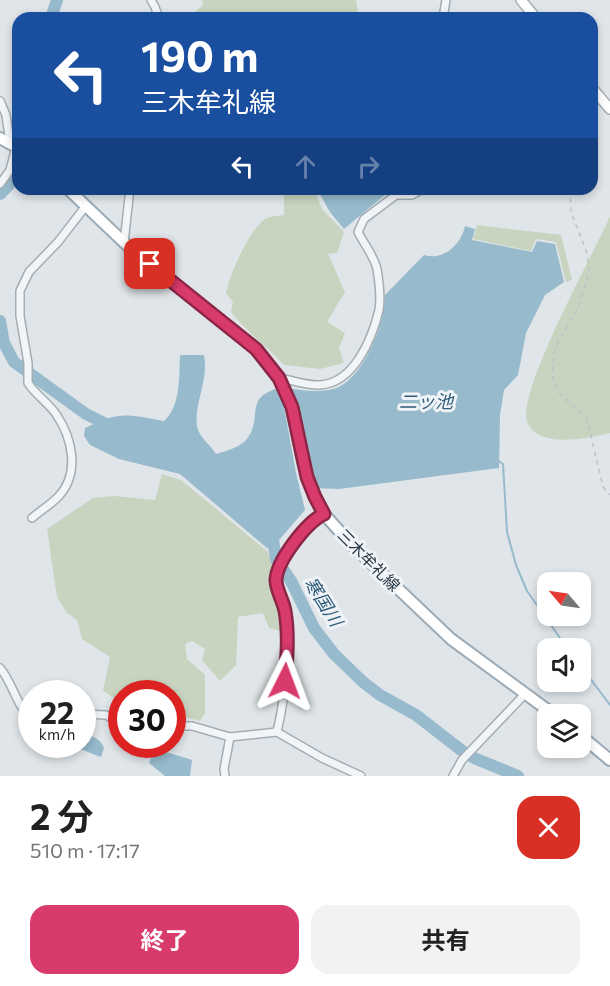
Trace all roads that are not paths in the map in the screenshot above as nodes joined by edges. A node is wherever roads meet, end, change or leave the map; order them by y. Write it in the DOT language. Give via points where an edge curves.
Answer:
graph roads {
  1 [pos="521,0"];
  2 [pos="531,12"];
  3 [pos="598,95"];
  4 [pos="0,101"];
  5 [pos="610,109"];
  6 [pos="12,145"];
  7 [pos="0,184"];
  8 [pos="74,195"];
  9 [pos="129,195"];
  10 [pos="396,195"];
  11 [pos="396,195"];
  12 [pos="412,195"];
  13 [pos="85,207"];
  14 [pos="124,242"];
  15 [pos="281,380"];
  16 [pos="322,510"];
  17 [pos="32,518"];
  18 [pos="0,668"];
  19 [pos="525,694"];
  20 [pos="18,701"];
  21 [pos="539,704"];
  22 [pos="186,726"];
  23 [pos="277,732"];
  24 [pos="230,737"];
  25 [pos="591,744"];
  26 [pos="610,760"];
  27 [pos="225,776"];
  28 [pos="361,776"];
  29 [pos="453,776"];
  1 -- 2 [label="street"];
  3 -- 5 [label="street"];
  4 -- 6 [label="street"];
  6 -- 7 [label="street" via="10,170"];
  8 -- 13 [label="main road, 三木牟礼線"];
  9 -- 14 [label="street"];
  10 -- 15 [label="street" via="364,219 358,232 374,260 379,291 379,308 361,356 345,376 321,385"];
  11 -- 12 [label="street"];
  13 -- 14 [label="main road, 三木牟礼線"];
  13 -- 17 [label="street" via="28,272 20,291 28,383 58,416 72,452 67,484 58,497"];
  14 -- 15 [label="main road, 三木牟礼線" via="256,349"];
  15 -- 16 [label="main road, 三木牟礼線" via="292,407 307,477"];
  16 -- 19 [label="main road, 三木牟礼線" via="350,543 451,639"];
  16 -- 23 [label="street" via="277,571 276,585 285,609 287,665"];
  18 -- 20 [label="street"];
  19 -- 21 [label="main road, 三木牟礼線"];
  19 -- 29 [label="street" via="462,760"];
  22 -- 24 [label="street"];
  23 -- 24 [label="street"];
  23 -- 28 [label="street"];
  24 -- 27 [label="street"];
  25 -- 26 [label="main road"];
}
